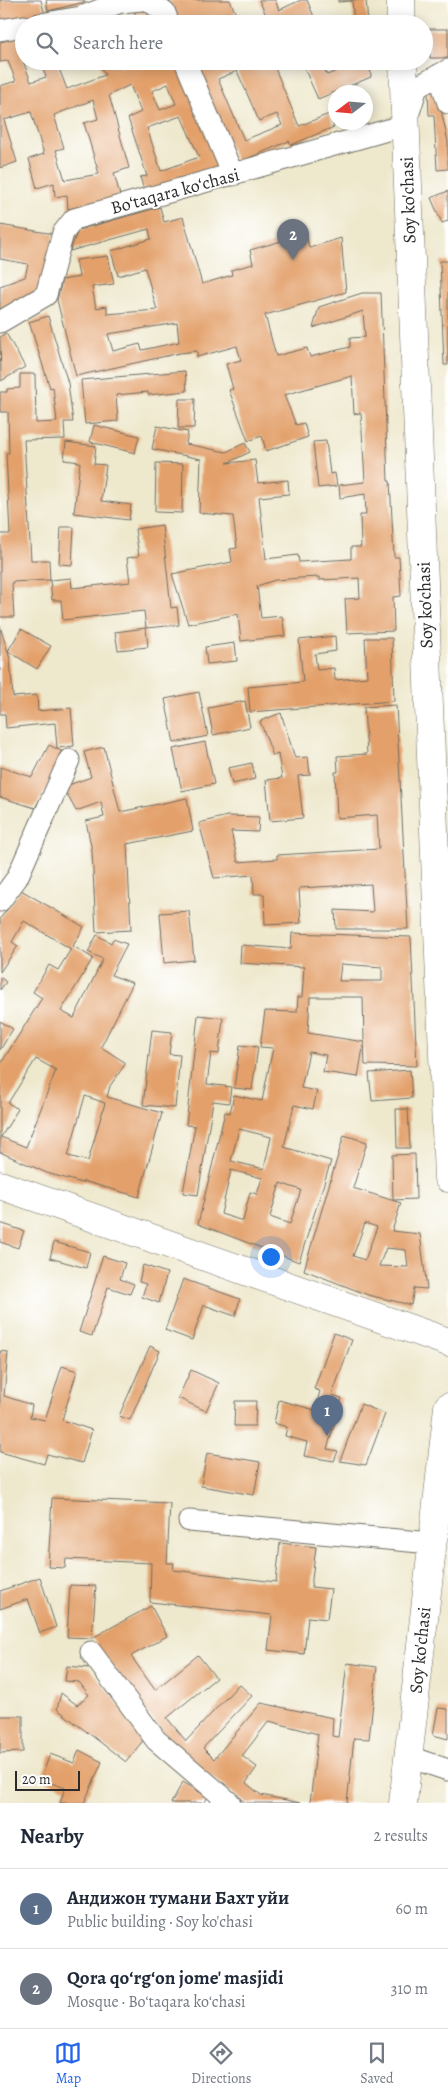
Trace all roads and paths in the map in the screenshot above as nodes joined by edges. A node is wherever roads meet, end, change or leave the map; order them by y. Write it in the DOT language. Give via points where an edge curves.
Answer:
graph roads {
  1 [pos="142,0"];
  2 [pos="148,0"];
  3 [pos="400,0"];
  4 [pos="86,15"];
  5 [pos="166,15"];
  6 [pos="401,15"];
  7 [pos="15,28"];
  8 [pos="0,30"];
  9 [pos="189,70"];
  10 [pos="403,70"];
  11 [pos="443,73"];
  12 [pos="448,102"];
  13 [pos="405,125"];
  14 [pos="233,175"];
  15 [pos="0,322"];
  16 [pos="70,760"];
  17 [pos="0,902"];
  18 [pos="448,1178"];
  19 [pos="0,1185"];
  20 [pos="448,1342"];
  21 [pos="448,1407"];
  22 [pos="189,1521"];
  23 [pos="431,1543"];
  24 [pos="91,1652"];
  25 [pos="409,1757"];
  26 [pos="448,1770"];
  27 [pos="221,1800"];
  28 [pos="403,1803"];
  1 -- 4 [label="street" via="121,2"];
  2 -- 5 [label="street"];
  3 -- 6 [label="main road"];
  7 -- 8 [label="street"];
  9 -- 14 [label="street"];
  10 -- 13 [label="main road, Soy ko'chasi"];
  11 -- 12 [label="street"];
  11 -- 13 [label="street" via="417,87"];
  13 -- 14 [label="street, Boʻtaqara koʻchasi"];
  13 -- 18 [label="main road, Soy ko'chasi"];
  14 -- 15 [label="street, Boʻtaqara koʻchasi" via="74,219 63,233 46,295"];
  16 -- 17 [label="street" via="17,878"];
  19 -- 20 [label="main road"];
  21 -- 23 [label="main road, Soy ko'chasi"];
  22 -- 23 [label="street"];
  23 -- 25 [label="main road, Soy ko'chasi"];
  24 -- 27 [label="street" via="156,1740"];
  25 -- 26 [label="street"];
  25 -- 28 [label="main road, Soy ko'chasi"];
}
